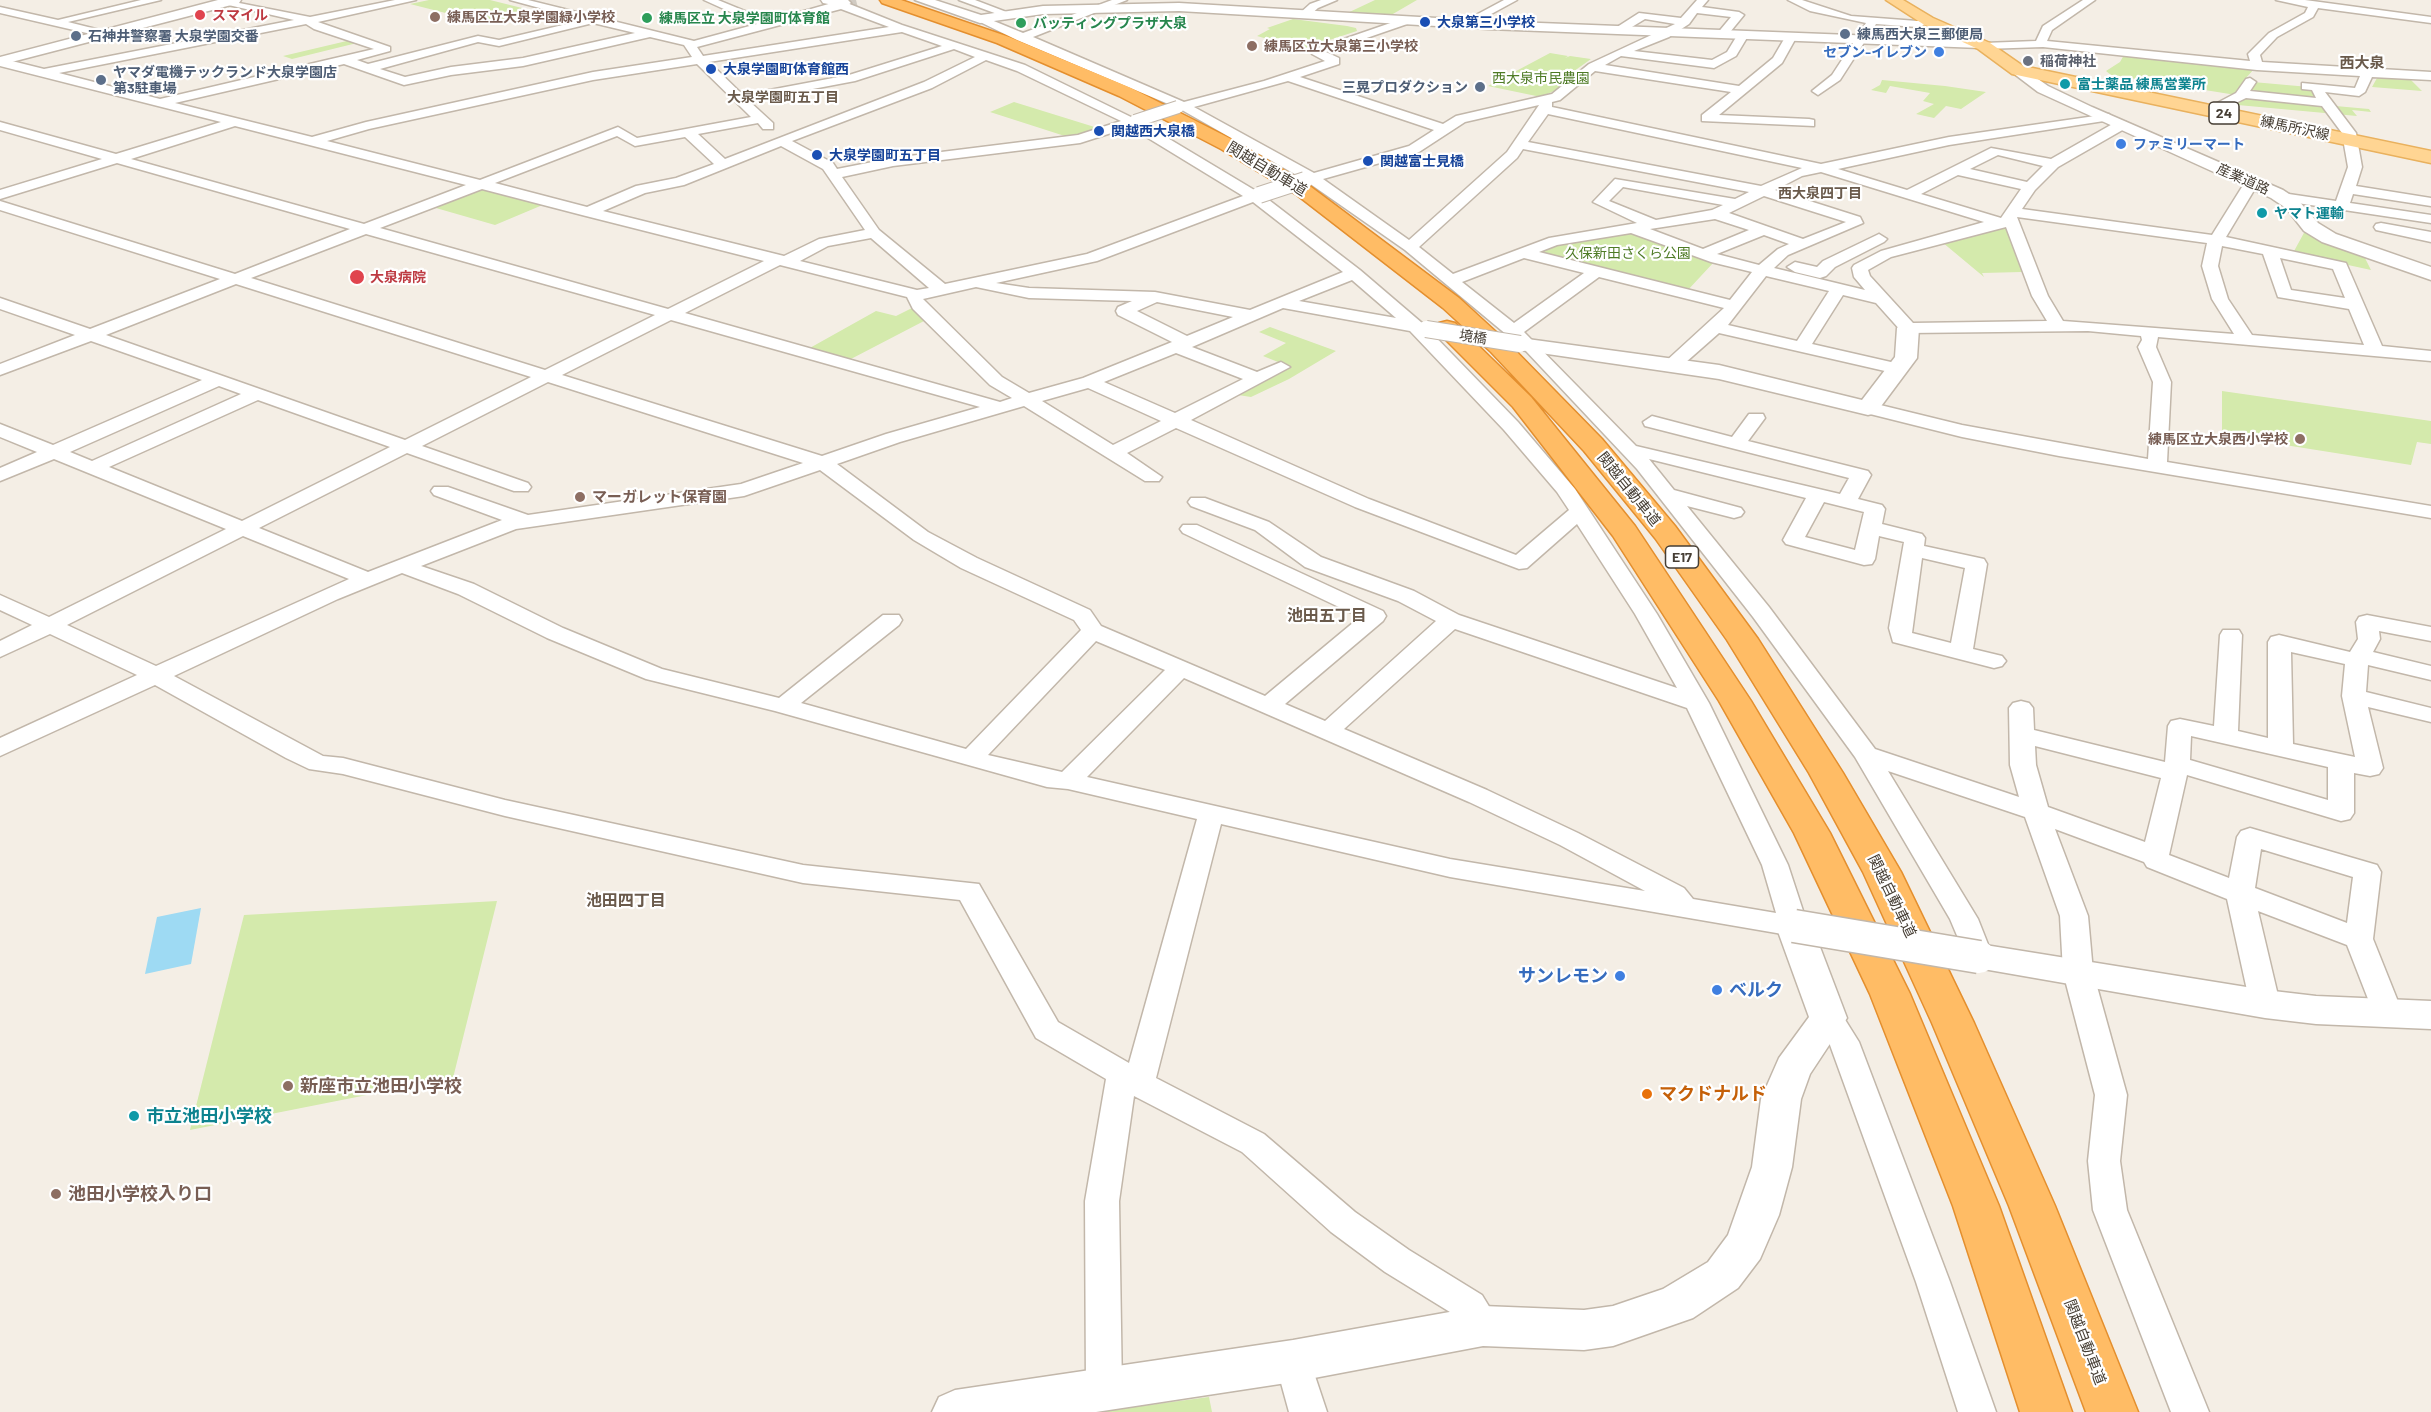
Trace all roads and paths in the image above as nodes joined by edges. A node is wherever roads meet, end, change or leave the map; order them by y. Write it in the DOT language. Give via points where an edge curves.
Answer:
graph roads {
  1 [pos="156,0"];
  2 [pos="411,0"];
  3 [pos="515,0"];
  4 [pos="709,0"];
  5 [pos="862,0"];
  6 [pos="887,0"];
  7 [pos="922,0"];
  8 [pos="964,0"];
  9 [pos="1122,0"];
  10 [pos="1332,0"];
  11 [pos="1512,0"];
  12 [pos="1793,0"];
  13 [pos="1893,0"];
  14 [pos="2090,0"];
  15 [pos="2281,0"];
  16 [pos="2286,0"];
  17 [pos="231,1"];
  18 [pos="839,3"];
  19 [pos="1698,3"];
  20 [pos="2315,5"];
  21 [pos="1100,8"];
  22 [pos="1814,9"];
  23 [pos="0,10"];
  24 [pos="1010,15"];
  25 [pos="1304,15"];
  26 [pos="1844,18"];
  27 [pos="980,19"];
  28 [pos="306,20"];
  29 [pos="598,20"];
  30 [pos="1409,20"];
  31 [pos="2431,20"];
  32 [pos="1873,21"];
  33 [pos="1928,21"];
  34 [pos="55,22"];
  35 [pos="1685,22"];
  36 [pos="1467,23"];
  37 [pos="768,25"];
  38 [pos="903,28"];
  39 [pos="1618,31"];
  40 [pos="651,33"];
  41 [pos="1669,33"];
  42 [pos="98,35"];
  43 [pos="1722,35"];
  44 [pos="1742,36"];
  45 [pos="1793,36"];
  46 [pos="726,37"];
  47 [pos="1831,37"];
  48 [pos="937,38"];
  49 [pos="1021,38"];
  50 [pos="1864,38"];
  51 [pos="835,39"];
  52 [pos="914,44"];
  53 [pos="2040,44"];
  54 [pos="956,45"];
  55 [pos="1982,45"];
  56 [pos="690,46"];
  57 [pos="436,50"];
  58 [pos="147,52"];
  59 [pos="1620,52"];
  60 [pos="986,56"];
  61 [pos="699,59"];
  62 [pos="344,60"];
  63 [pos="0,62"];
  64 [pos="499,64"];
  65 [pos="2259,66"];
  66 [pos="1593,67"];
  67 [pos="368,68"];
  68 [pos="2018,70"];
  69 [pos="42,73"];
  70 [pos="2367,74"];
  71 [pos="593,76"];
  72 [pos="1288,77"];
  73 [pos="2428,77"];
  74 [pos="747,84"];
  75 [pos="2297,85"];
  76 [pos="2318,87"];
  77 [pos="728,88"];
  78 [pos="1742,90"];
  79 [pos="1818,91"];
  80 [pos="2243,94"];
  81 [pos="740,99"];
  82 [pos="158,103"];
  83 [pos="2326,103"];
  84 [pos="1545,105"];
  85 [pos="1181,106"];
  86 [pos="2210,110"];
  87 [pos="2104,117"];
  88 [pos="760,119"];
  89 [pos="234,122"];
  90 [pos="1133,122"];
  91 [pos="1809,123"];
  92 [pos="2121,125"];
  93 [pos="0,126"];
  94 [pos="1444,129"];
  95 [pos="688,132"];
  96 [pos="2349,139"];
  97 [pos="782,141"];
  98 [pos="1949,141"];
  99 [pos="311,142"];
  100 [pos="1519,144"];
  101 [pos="1996,151"];
  102 [pos="2431,157"];
  103 [pos="116,159"];
  104 [pos="2053,164"];
  105 [pos="723,165"];
  106 [pos="1821,168"];
  107 [pos="1955,170"];
  108 [pos="835,174"];
  109 [pos="1309,179"];
  110 [pos="2252,182"];
  111 [pos="480,184"];
  112 [pos="2030,187"];
  113 [pos="2347,189"];
  114 [pos="1760,190"];
  115 [pos="1909,194"];
  116 [pos="0,195"];
  117 [pos="1257,196"];
  118 [pos="2282,197"];
  119 [pos="2431,202"];
  120 [pos="1735,203"];
  121 [pos="0,205"];
  122 [pos="2342,205"];
  123 [pos="587,212"];
  124 [pos="2299,212"];
  125 [pos="1716,214"];
  126 [pos="2009,219"];
  127 [pos="2431,219"];
  128 [pos="1654,224"];
  129 [pos="1632,228"];
  130 [pos="1842,228"];
  131 [pos="366,229"];
  132 [pos="1764,230"];
  133 [pos="873,233"];
  134 [pos="2431,237"];
  135 [pos="1879,239"];
  136 [pos="2217,240"];
  137 [pos="1803,244"];
  138 [pos="1410,247"];
  139 [pos="1908,248"];
  140 [pos="2270,251"];
  141 [pos="1523,253"];
  142 [pos="1703,254"];
  143 [pos="782,261"];
  144 [pos="1767,266"];
  145 [pos="1597,271"];
  146 [pos="1354,273"];
  147 [pos="2431,274"];
  148 [pos="237,279"];
  149 [pos="1452,280"];
  150 [pos="967,284"];
  151 [pos="1839,289"];
  152 [pos="942,290"];
  153 [pos="917,295"];
  154 [pos="1155,297"];
  155 [pos="1881,299"];
  156 [pos="0,303"];
  157 [pos="1281,303"];
  158 [pos="1732,305"];
  159 [pos="2356,305"];
  160 [pos="668,314"];
  161 [pos="1251,315"];
  162 [pos="2057,325"];
  163 [pos="1716,327"];
  164 [pos="1419,328"];
  165 [pos="1908,328"];
  166 [pos="2148,332"];
  167 [pos="90,335"];
  168 [pos="1521,341"];
  169 [pos="2247,341"];
  170 [pos="1183,345"];
  171 [pos="1802,346"];
  172 [pos="2375,351"];
  173 [pos="2431,356"];
  174 [pos="1671,366"];
  175 [pos="1281,367"];
  176 [pos="1898,369"];
  177 [pos="0,370"];
  178 [pos="546,375"];
  179 [pos="1258,379"];
  180 [pos="218,380"];
  181 [pos="1089,382"];
  182 [pos="257,394"];
  183 [pos="1029,401"];
  184 [pos="1003,408"];
  185 [pos="1868,408"];
  186 [pos="1756,418"];
  187 [pos="1176,420"];
  188 [pos="1652,422"];
  189 [pos="0,430"];
  190 [pos="1736,444"];
  191 [pos="407,446"];
  192 [pos="1632,451"];
  193 [pos="54,452"];
  194 [pos="1114,452"];
  195 [pos="823,463"];
  196 [pos="2157,466"];
  197 [pos="92,468"];
  198 [pos="478,472"];
  199 [pos="0,475"];
  200 [pos="1152,477"];
  201 [pos="521,487"];
  202 [pos="1667,494"];
  203 [pos="1818,495"];
  204 [pos="1198,502"];
  205 [pos="1846,502"];
  206 [pos="1580,512"];
  207 [pos="1734,512"];
  208 [pos="2431,512"];
  209 [pos="526,521"];
  210 [pos="244,527"];
  211 [pos="1871,528"];
  212 [pos="1190,529"];
  213 [pos="1913,550"];
  214 [pos="401,566"];
  215 [pos="367,579"];
  216 [pos="0,602"];
  217 [pos="891,620"];
  218 [pos="1451,620"];
  219 [pos="51,624"];
  220 [pos="1093,631"];
  221 [pos="2431,634"];
  222 [pos="2231,635"];
  223 [pos="0,650"];
  224 [pos="1961,654"];
  225 [pos="2359,658"];
  226 [pos="1994,661"];
  227 [pos="1181,668"];
  228 [pos="2431,673"];
  229 [pos="155,675"];
  230 [pos="2354,696"];
  231 [pos="1697,703"];
  232 [pos="783,706"];
  233 [pos="1268,706"];
  234 [pos="2021,708"];
  235 [pos="2431,715"];
  236 [pos="1327,732"];
  237 [pos="2022,735"];
  238 [pos="2226,736"];
  239 [pos="0,748"];
  240 [pos="2281,749"];
  241 [pos="1866,755"];
  242 [pos="972,758"];
  243 [pos="2341,762"];
  244 [pos="2176,769"];
  245 [pos="1068,781"];
  246 [pos="2036,812"];
  247 [pos="1211,814"];
  248 [pos="2155,856"];
  249 [pos="2240,893"];
  250 [pos="1687,909"];
  251 [pos="1794,926"];
  252 [pos="2359,939"];
  253 [pos="1979,957"];
  254 [pos="2078,972"];
  255 [pos="2265,1004"];
  256 [pos="2388,1014"];
  257 [pos="2431,1015"];
  258 [pos="1828,1018"];
  259 [pos="1131,1079"];
  260 [pos="1483,1326"];
  261 [pos="1293,1361"];
  262 [pos="1104,1390"];
  263 [pos="974,1410"];
  264 [pos="1308,1412"];
  265 [pos="1977,1412"];
  266 [pos="2046,1412"];
  267 [pos="2112,1412"];
  268 [pos="2190,1412"];
  1 -- 34 [label="street"];
  2 -- 28 [label="street"];
  3 -- 29 [label="street"];
  4 -- 37 [label="street"];
  5 -- 266 [label="highway, 関越自動車道 / E17" via="1018,56 1110,97 1209,149 1359,250 1417,299 1522,402 1625,532 1675,605 1812,833 1899,1015 1976,1206"];
  6 -- 267 [label="highway, 関越自動車道 / E17" via="1003,40 1125,92 1228,145 1304,191 1451,303 1593,445 1665,532 1742,639 1882,872 2032,1206"];
  7 -- 27 [label="street"];
  8 -- 24 [label="street"];
  9 -- 21 [label="street"];
  10 -- 25 [label="street" via="1314,6"];
  11 -- 36 [label="street"];
  12 -- 22 [label="street"];
  13 -- 33 [label="main road, 練馬所沢線 / 24"];
  14 -- 53 [label="street" via="2047,28"];
  15 -- 16 [label="street"];
  16 -- 20 [label="street"];
  17 -- 28 [label="street"];
  17 -- 42 [label="street"];
  18 -- 37 [label="street"];
  18 -- 38 [label="street"];
  19 -- 35 [label="street"];
  19 -- 43 [label="street" via="1739,15"];
  20 -- 31 [label="street" via="2406,12"];
  20 -- 65 [label="street" via="2309,15 2273,35 2254,54"];
  21 -- 24 [label="street"];
  21 -- 25 [label="street" via="1179,7"];
  21 -- 49 [label="street"];
  22 -- 26 [label="street"];
  22 -- 45 [label="street"];
  23 -- 34 [label="street"];
  24 -- 27 [label="street"];
  25 -- 30 [label="street"];
  26 -- 32 [label="street"];
  26 -- 47 [label="street"];
  27 -- 49 [label="street"];
  28 -- 58 [label="street"];
  28 -- 62 [label="street" via="386,49"];
  29 -- 40 [label="street"];
  29 -- 57 [label="street" via="499,43 478,39"];
  30 -- 36 [label="street"];
  30 -- 72 [label="street" via="1316,52 1335,61"];
  32 -- 33 [label="street"];
  32 -- 50 [label="street"];
  33 -- 55 [label="main road, 練馬所沢線 / 24"];
  34 -- 42 [label="street"];
  35 -- 39 [label="street" via="1643,15"];
  35 -- 41 [label="street"];
  36 -- 39 [label="street"];
  37 -- 46 [label="street"];
  38 -- 48 [label="street"];
  38 -- 51 [label="street"];
  39 -- 41 [label="street"];
  40 -- 56 [label="street"];
  40 -- 64 [label="street"];
  41 -- 43 [label="street"];
  41 -- 59 [label="street"];
  42 -- 58 [label="street"];
  42 -- 63 [label="street"];
  43 -- 44 [label="street"];
  44 -- 45 [label="street"];
  44 -- 59 [label="street" via="1732,54 1714,64"];
  45 -- 47 [label="street"];
  45 -- 78 [label="street" via="1778,60"];
  46 -- 51 [label="street"];
  46 -- 56 [label="street"];
  47 -- 50 [label="street"];
  48 -- 52 [label="street"];
  48 -- 54 [label="street"];
  49 -- 85 [label="street"];
  50 -- 55 [label="street"];
  50 -- 79 [label="street" via="1836,77"];
  51 -- 61 [label="street"];
  53 -- 55 [label="street"];
  53 -- 65 [label="street"];
  54 -- 60 [label="street"];
  54 -- 81 [label="street" via="852,78"];
  55 -- 68 [label="main road, 練馬所沢線 / 24"];
  56 -- 61 [label="street"];
  56 -- 71 [label="street"];
  57 -- 64 [label="street"];
  57 -- 67 [label="street"];
  58 -- 69 [label="street"];
  59 -- 66 [label="street"];
  60 -- 90 [label="street" via="1045,79"];
  60 -- 97 [label="street" via="928,85"];
  61 -- 71 [label="street"];
  61 -- 77 [label="street"];
  62 -- 67 [label="street"];
  62 -- 82 [label="street"];
  63 -- 69 [label="street"];
  64 -- 67 [label="street" via="404,81"];
  65 -- 70 [label="street"];
  65 -- 80 [label="street" via="2256,80"];
  66 -- 78 [label="street"];
  66 -- 84 [label="street"];
  68 -- 86 [label="main road, 練馬所沢線 / 24"];
  68 -- 87 [label="street, 産業道路" via="2043,89"];
  69 -- 82 [label="street"];
  70 -- 73 [label="street"];
  70 -- 76 [label="street" via="2359,92"];
  71 -- 99 [label="street" via="366,126"];
  72 -- 85 [label="street"];
  72 -- 94 [label="street"];
  74 -- 77 [label="street"];
  75 -- 76 [label="street"];
  76 -- 83 [label="street"];
  77 -- 81 [label="street"];
  78 -- 91 [label="street" via="1707,118"];
  80 -- 83 [label="street"];
  80 -- 86 [label="street"];
  81 -- 88 [label="street"];
  82 -- 89 [label="street"];
  83 -- 96 [label="street" via="2349,133"];
  84 -- 94 [label="street" via="1476,114"];
  84 -- 100 [label="street"];
  84 -- 106 [label="street"];
  85 -- 90 [label="street, bridge"];
  85 -- 109 [label="street"];
  86 -- 96 [label="main road, 練馬所沢線 / 24"];
  87 -- 92 [label="street, 産業道路"];
  87 -- 98 [label="street"];
  88 -- 95 [label="street"];
  88 -- 97 [label="street"];
  89 -- 99 [label="street"];
  89 -- 103 [label="street"];
  90 -- 108 [label="street" via="1080,139 915,159"];
  90 -- 117 [label="street"];
  92 -- 104 [label="street"];
  92 -- 110 [label="street, 産業道路"];
  93 -- 103 [label="street"];
  94 -- 109 [label="street" via="1401,154"];
  95 -- 105 [label="street"];
  95 -- 111 [label="street" via="635,142 618,131"];
  96 -- 102 [label="main road, 練馬所沢線 / 24"];
  96 -- 113 [label="street" via="2355,165"];
  97 -- 105 [label="street"];
  97 -- 108 [label="street" via="814,157"];
  98 -- 101 [label="street"];
  98 -- 106 [label="street"];
  99 -- 111 [label="street"];
  100 -- 114 [label="street"];
  100 -- 138 [label="street" via="1500,167"];
  101 -- 104 [label="street"];
  101 -- 107 [label="street"];
  103 -- 116 [label="street"];
  103 -- 131 [label="street"];
  104 -- 112 [label="street"];
  105 -- 123 [label="street" via="679,182 641,189"];
  106 -- 114 [label="street" via="1798,173"];
  106 -- 115 [label="street"];
  107 -- 112 [label="street"];
  107 -- 115 [label="street"];
  108 -- 133 [label="street"];
  109 -- 117 [label="street, bridge"];
  109 -- 138 [label="street"];
  110 -- 118 [label="street, 産業道路"];
  110 -- 136 [label="street"];
  111 -- 123 [label="street"];
  111 -- 131 [label="street"];
  112 -- 126 [label="street"];
  113 -- 119 [label="street"];
  113 -- 122 [label="street"];
  114 -- 120 [label="street"];
  114 -- 130 [label="street" via="1855,220 1856,223"];
  115 -- 126 [label="street"];
  117 -- 146 [label="street"];
  117 -- 150 [label="street" via="1091,258"];
  118 -- 122 [label="street"];
  118 -- 124 [label="street, 産業道路"];
  120 -- 125 [label="street"];
  120 -- 128 [label="street" via="1620,182 1600,202"];
  121 -- 148 [label="street"];
  122 -- 127 [label="street"];
  123 -- 143 [label="street"];
  124 -- 134 [label="street"];
  124 -- 147 [label="street, 産業道路" via="2311,227 2329,238"];
  125 -- 128 [label="street"];
  125 -- 132 [label="street"];
  126 -- 136 [label="street"];
  126 -- 139 [label="street"];
  126 -- 162 [label="street" via="2040,296"];
  128 -- 129 [label="street"];
  129 -- 141 [label="street" via="1554,241"];
  129 -- 142 [label="street"];
  130 -- 135 [label="street"];
  130 -- 137 [label="street"];
  131 -- 148 [label="street"];
  131 -- 160 [label="street"];
  132 -- 137 [label="street"];
  132 -- 142 [label="street"];
  133 -- 143 [label="street" via="825,242"];
  133 -- 152 [label="street"];
  135 -- 139 [label="street"];
  135 -- 144 [label="street" via="1829,264 1820,273"];
  136 -- 140 [label="street"];
  136 -- 169 [label="street" via="2210,266 2220,299"];
  137 -- 144 [label="street" via="1783,252"];
  138 -- 149 [label="street"];
  139 -- 155 [label="street" via="1860,268 1862,277"];
  140 -- 159 [label="street" via="2340,266"];
  140 -- 159 [label="street" via="2284,294"];
  141 -- 145 [label="street"];
  141 -- 149 [label="street"];
  142 -- 144 [label="street"];
  143 -- 153 [label="street"];
  143 -- 160 [label="street"];
  144 -- 151 [label="street"];
  144 -- 158 [label="street"];
  145 -- 158 [label="street"];
  145 -- 168 [label="street"];
  146 -- 157 [label="street"];
  146 -- 164 [label="street"];
  148 -- 167 [label="street"];
  148 -- 178 [label="street"];
  149 -- 168 [label="street"];
  150 -- 152 [label="street"];
  150 -- 154 [label="street" via="1029,293"];
  151 -- 155 [label="street"];
  151 -- 171 [label="street"];
  152 -- 153 [label="street"];
  153 -- 183 [label="street" via="919,306 947,335 996,381"];
  154 -- 161 [label="street"];
  154 -- 170 [label="street" via="1124,311"];
  155 -- 165 [label="street"];
  156 -- 167 [label="street"];
  157 -- 161 [label="street"];
  157 -- 164 [label="street, 境橋"];
  158 -- 163 [label="street"];
  159 -- 172 [label="street"];
  160 -- 178 [label="street"];
  160 -- 184 [label="street"];
  161 -- 170 [label="street"];
  162 -- 165 [label="street"];
  162 -- 166 [label="street"];
  163 -- 171 [label="street"];
  163 -- 174 [label="street"];
  164 -- 168 [label="street, 境橋, bridge"];
  164 -- 206 [label="street" via="1511,426"];
  165 -- 176 [label="street" via="1908,352"];
  166 -- 169 [label="street"];
  166 -- 196 [label="street" via="2151,340 2147,347 2162,382"];
  167 -- 177 [label="street"];
  167 -- 180 [label="street"];
  168 -- 174 [label="street"];
  168 -- 192 [label="street"];
  169 -- 172 [label="street"];
  170 -- 179 [label="street"];
  170 -- 181 [label="street"];
  171 -- 176 [label="street"];
  172 -- 173 [label="street"];
  174 -- 185 [label="street" via="1719,372"];
  175 -- 179 [label="street"];
  176 -- 185 [label="street"];
  178 -- 191 [label="street"];
  178 -- 195 [label="street"];
  179 -- 187 [label="street"];
  180 -- 182 [label="street"];
  180 -- 193 [label="street"];
  181 -- 183 [label="street"];
  181 -- 187 [label="street"];
  182 -- 191 [label="street"];
  182 -- 197 [label="street"];
  183 -- 184 [label="street"];
  183 -- 194 [label="street"];
  184 -- 195 [label="street" via="893,438"];
  185 -- 196 [label="street" via="1962,431"];
  186 -- 190 [label="street"];
  187 -- 194 [label="street"];
  187 -- 206 [label="street" via="1362,503 1519,563"];
  188 -- 190 [label="street"];
  189 -- 193 [label="street"];
  190 -- 205 [label="street" via="1862,475"];
  191 -- 198 [label="street"];
  191 -- 210 [label="street"];
  192 -- 202 [label="street"];
  192 -- 203 [label="street"];
  193 -- 197 [label="street"];
  193 -- 199 [label="street"];
  194 -- 200 [label="street"];
  195 -- 209 [label="street" via="744,490"];
  195 -- 220 [label="street" via="921,536 969,563 1082,615"];
  196 -- 208 [label="street"];
  197 -- 210 [label="street"];
  198 -- 201 [label="street"];
  198 -- 209 [label="street" via="433,495"];
  202 -- 207 [label="street"];
  202 -- 241 [label="street" via="1761,612"];
  203 -- 205 [label="street"];
  203 -- 211 [label="street" via="1793,540 1864,559"];
  204 -- 218 [label="street" via="1262,526 1313,562 1406,596"];
  205 -- 211 [label="street" via="1875,509"];
  206 -- 231 [label="street" via="1646,614"];
  209 -- 214 [label="street"];
  210 -- 215 [label="street"];
  210 -- 219 [label="street"];
  211 -- 213 [label="street" via="1915,538"];
  212 -- 233 [label="street" via="1375,616"];
  213 -- 224 [label="street" via="1901,637"];
  213 -- 224 [label="street" via="1976,564"];
  214 -- 215 [label="street"];
  214 -- 232 [label="street" via="466,589 555,633 654,674"];
  215 -- 229 [label="street"];
  216 -- 219 [label="street"];
  217 -- 232 [label="street"];
  218 -- 231 [label="street"];
  218 -- 236 [label="street"];
  219 -- 223 [label="street"];
  219 -- 229 [label="street"];
  220 -- 227 [label="street"];
  220 -- 242 [label="street"];
  221 -- 225 [label="street" via="2367,622 2369,639"];
  222 -- 238 [label="street"];
  224 -- 226 [label="street"];
  225 -- 228 [label="street"];
  225 -- 230 [label="street"];
  225 -- 240 [label="street" via="2279,642"];
  227 -- 233 [label="street"];
  227 -- 245 [label="street"];
  229 -- 239 [label="street"];
  229 -- 259 [label="street" via="318,763 803,874 969,891 1047,1030"];
  230 -- 235 [label="street"];
  230 -- 243 [label="street" via="2370,768"];
  231 -- 251 [label="street" via="1775,865"];
  232 -- 242 [label="street"];
  233 -- 236 [label="street"];
  234 -- 237 [label="street"];
  236 -- 250 [label="street" via="1569,839 1674,895"];
  237 -- 244 [label="street"];
  237 -- 246 [label="street" via="2024,765"];
  238 -- 240 [label="street"];
  238 -- 244 [label="street" via="2180,726"];
  240 -- 243 [label="street"];
  241 -- 246 [label="street"];
  241 -- 253 [label="street" via="1964,918"];
  242 -- 245 [label="street"];
  243 -- 244 [label="street" via="2341,813"];
  244 -- 248 [label="street"];
  245 -- 247 [label="street"];
  246 -- 248 [label="street"];
  246 -- 254 [label="street" via="2074,916"];
  247 -- 250 [label="street" via="1450,868"];
  247 -- 259 [label="street"];
  248 -- 249 [label="street" via="2157,861"];
  249 -- 252 [label="street"];
  249 -- 252 [label="street" via="2250,837 2367,872"];
  249 -- 255 [label="street"];
  250 -- 251 [label="street"];
  251 -- 253 [label="street, bridge"];
  251 -- 258 [label="street"];
  252 -- 256 [label="street"];
  253 -- 254 [label="street"];
  254 -- 255 [label="street"];
  254 -- 268 [label="street" via="2111,1095 2104,1161 2110,1210"];
  255 -- 256 [label="street"];
  256 -- 257 [label="street"];
  258 -- 260 [label="street" via="1793,1069 1781,1099 1772,1167 1758,1215 1745,1246 1723,1275 1677,1304 1613,1326 1584,1330"];
  258 -- 265 [label="street" via="1844,1042"];
  259 -- 260 [label="street" via="1253,1143 1343,1222 1397,1262 1470,1306"];
  259 -- 262 [label="street" via="1102,1201"];
  260 -- 261 [label="street"];
  261 -- 262 [label="street"];
  261 -- 264 [label="street"];
  262 -- 263 [label="street"];
}
